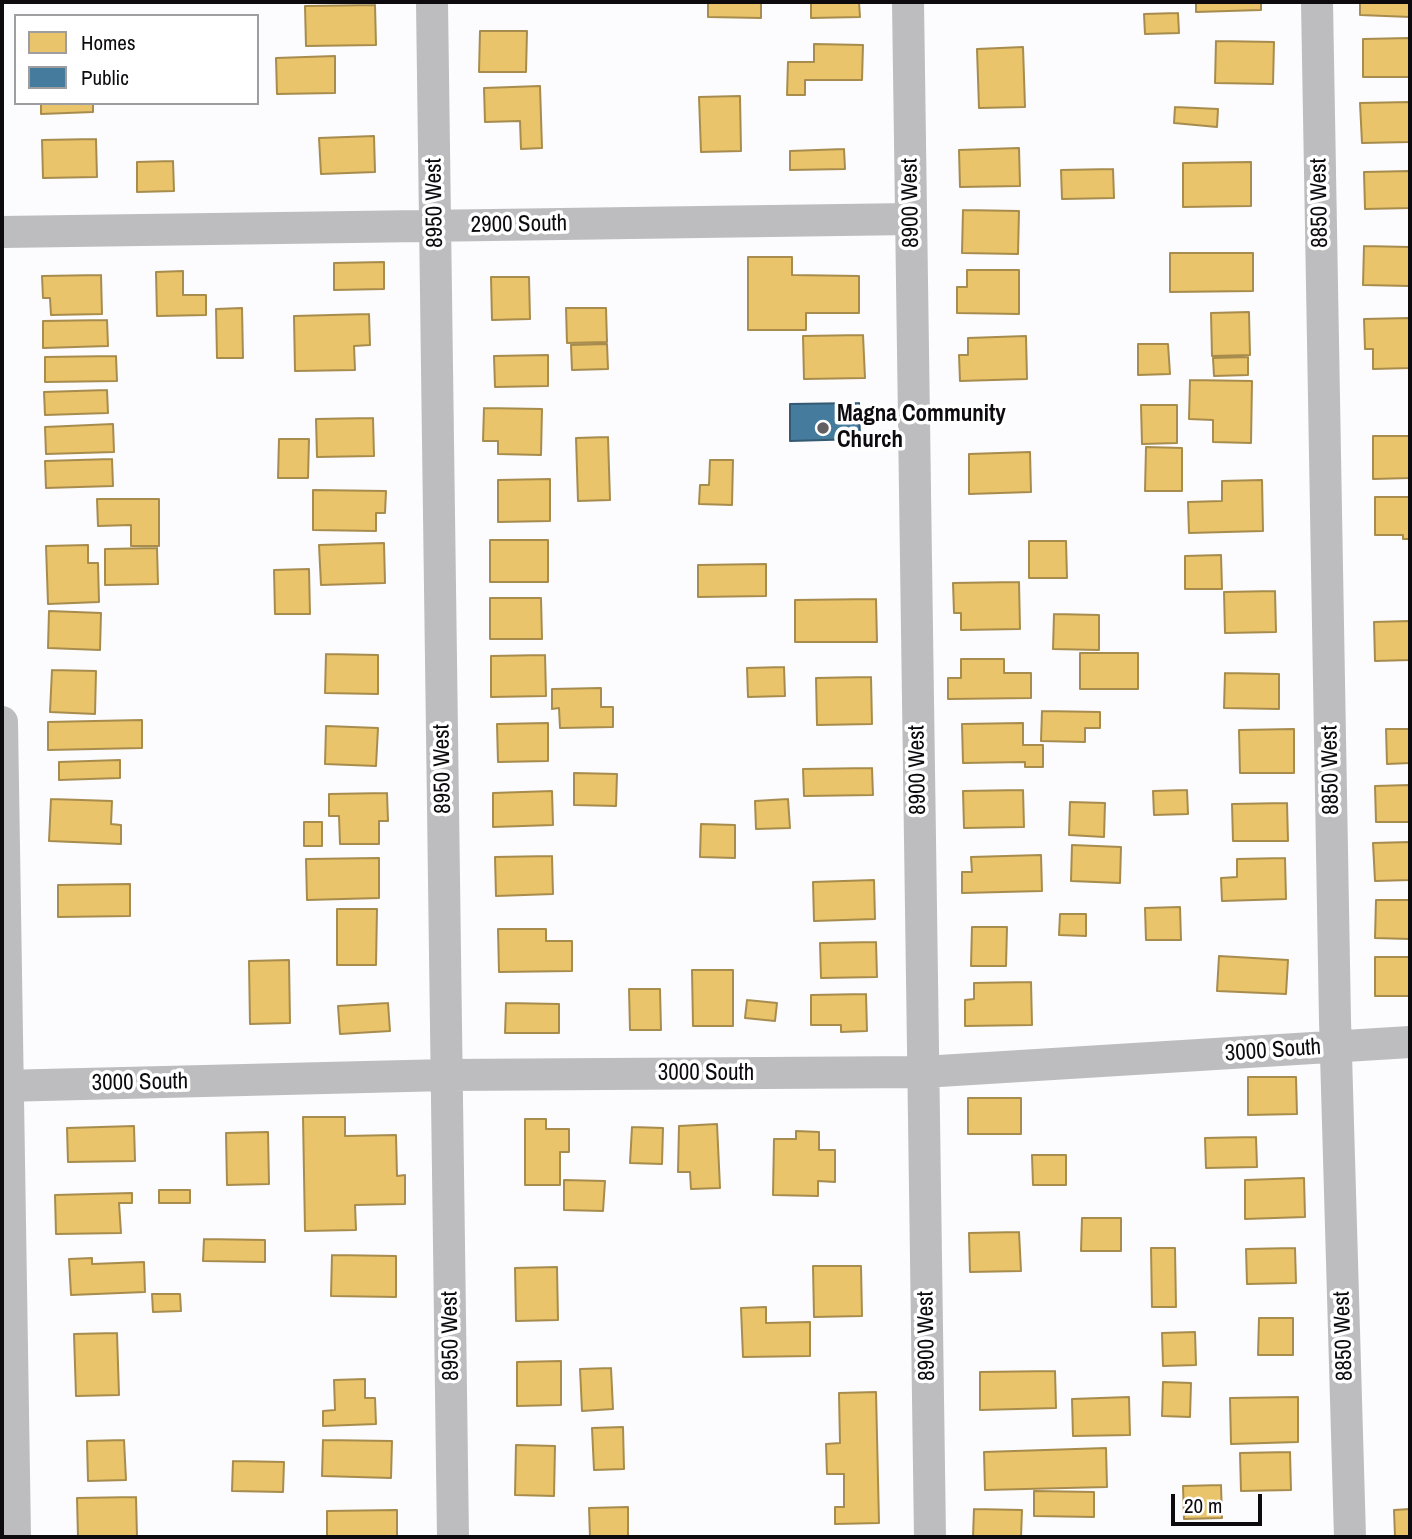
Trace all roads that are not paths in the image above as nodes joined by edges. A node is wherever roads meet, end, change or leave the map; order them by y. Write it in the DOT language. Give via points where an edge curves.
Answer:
graph roads {
  1 [pos="432,2"];
  2 [pos="908,2"];
  3 [pos="1317,2"];
  4 [pos="911,219"];
  5 [pos="436,225"];
  6 [pos="2,232"];
  7 [pos="2,722"];
  8 [pos="1410,1042"];
  9 [pos="1336,1047"];
  10 [pos="923,1072"];
  11 [pos="447,1076"];
  12 [pos="5,1086"];
  13 [pos="15,1537"];
  14 [pos="453,1537"];
  15 [pos="930,1537"];
  16 [pos="1350,1537"];
  1 -- 5 [label="street, 8950 West"];
  2 -- 4 [label="street, 8900 West"];
  3 -- 9 [label="street, 8850 West"];
  4 -- 5 [label="street, 2900 South"];
  4 -- 10 [label="street, 8900 West"];
  5 -- 6 [label="street, 2900 South"];
  5 -- 11 [label="street, 8950 West"];
  7 -- 12 [label="street"];
  8 -- 9 [label="street, 3000 South"];
  9 -- 10 [label="street, 3000 South"];
  9 -- 16 [label="street, 8850 West"];
  10 -- 11 [label="street, 3000 South"];
  10 -- 15 [label="street, 8900 West"];
  11 -- 12 [label="street, 3000 South"];
  11 -- 14 [label="street, 8950 West"];
  12 -- 13 [label="street"];
}
